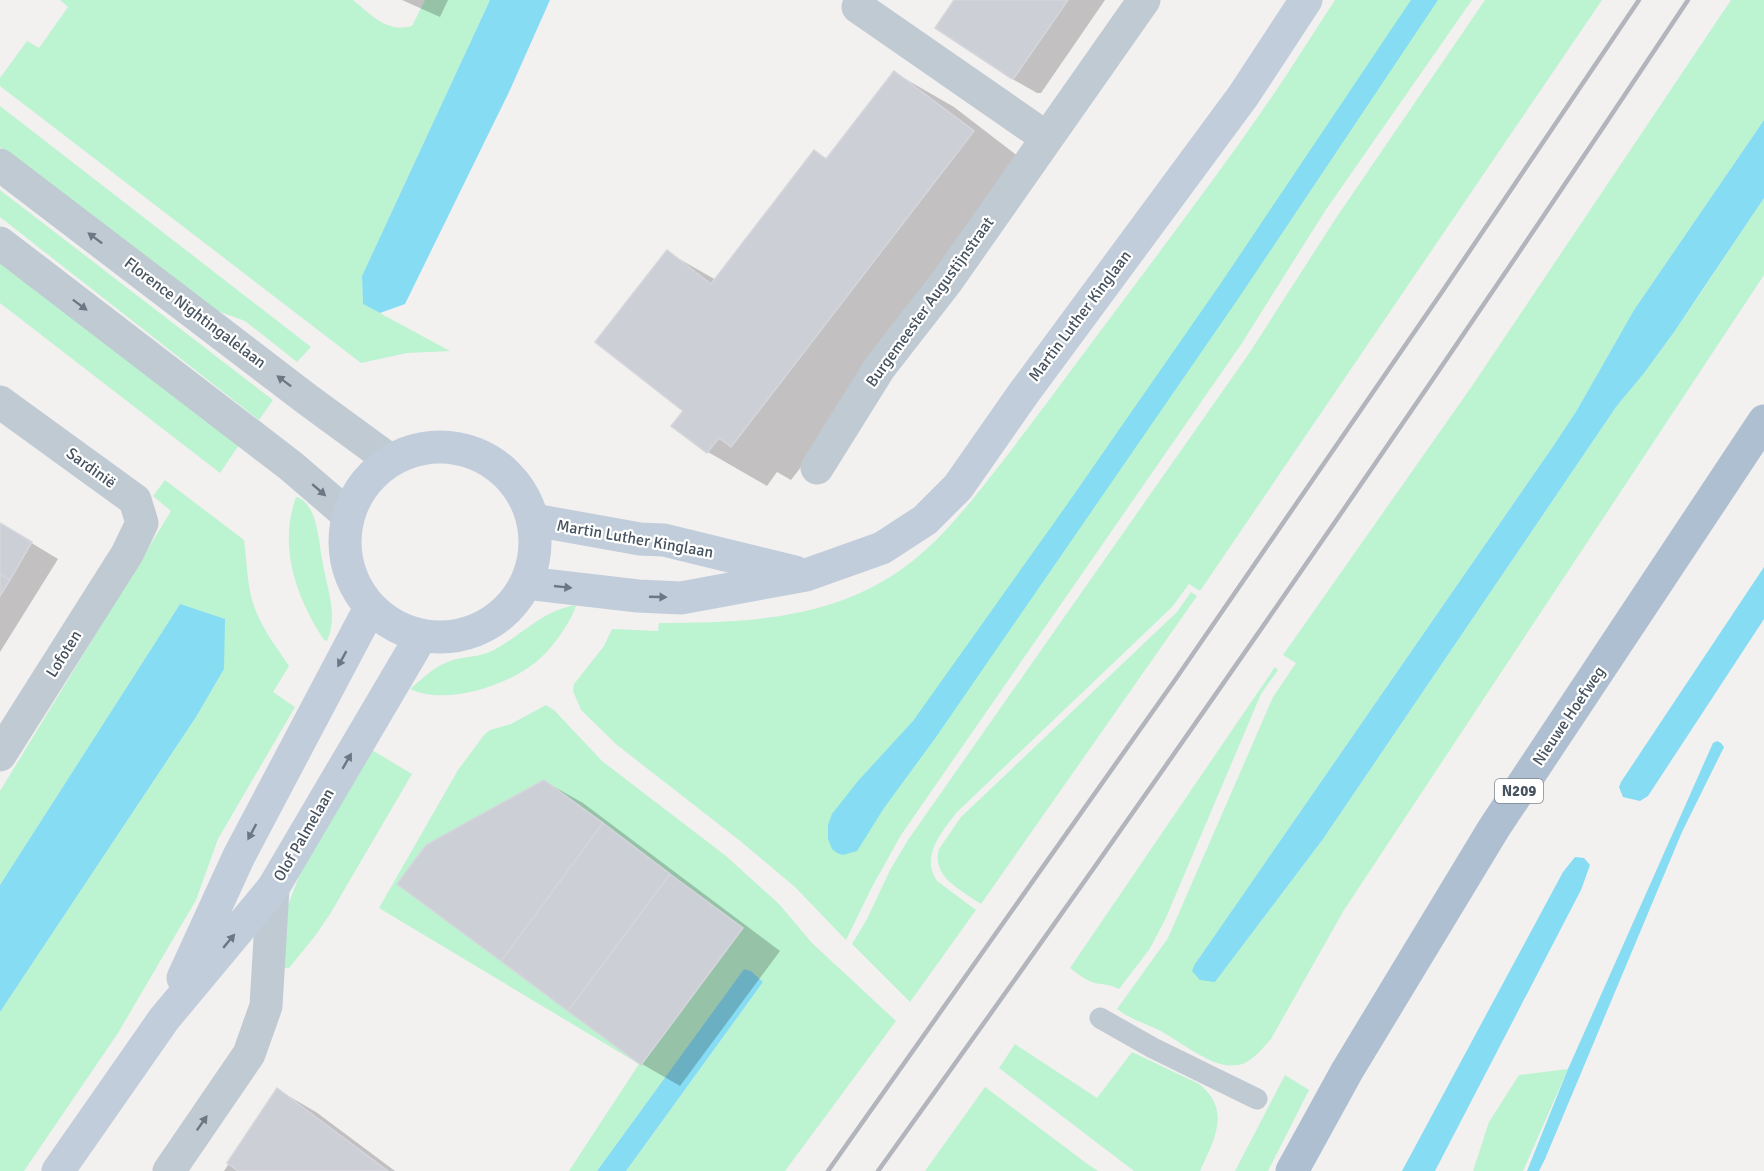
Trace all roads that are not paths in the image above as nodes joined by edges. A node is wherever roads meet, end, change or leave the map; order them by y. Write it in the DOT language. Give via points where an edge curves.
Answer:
graph roads {
  1 [pos="1144,0"];
  2 [pos="1306,0"];
  3 [pos="858,7"];
  4 [pos="1047,138"];
  5 [pos="0,165"];
  6 [pos="0,243"];
  7 [pos="0,402"];
  8 [pos="1764,421"];
  9 [pos="390,460"];
  10 [pos="817,468"];
  11 [pos="348,515"];
  12 [pos="534,520"];
  13 [pos="127,554"];
  14 [pos="806,575"];
  15 [pos="526,583"];
  16 [pos="370,608"];
  17 [pos="422,635"];
  18 [pos="0,755"];
  19 [pos="273,888"];
  20 [pos="1100,1018"];
  21 [pos="164,1019"];
  22 [pos="1257,1099"];
  23 [pos="58,1171"];
  24 [pos="169,1171"];
  25 [pos="1292,1171"];
  1 -- 4 [label="street, Burgemeester Augustijnstraat"];
  2 -- 14 [label="street, Martin Luther Kinglaan" via="1243,96 958,487 926,520 882,548"];
  3 -- 4 [label="street"];
  4 -- 10 [label="street, Burgemeester Augustijnstraat" via="880,367"];
  9 -- 5 [label="street, Florence Nightingalelaan, one-way"];
  6 -- 11 [label="street, one-way" via="291,466"];
  7 -- 13 [label="street, Sardinië" via="135,500 142,523"];
  8 -- 25 [label="main road, Nieuwe Hoefweg / N209" via="1494,828 1347,1071"];
  9 -- 11 [label="street" via="357,493"];
  9 -- 12 [label="street" via="411,450 434,446 478,454 514,480"];
  11 -- 16 [label="street" via="344,534 349,574"];
  12 -- 14 [label="street, Martin Luther Kinglaan" via="664,540"];
  12 -- 15 [label="street" via="534,563"];
  13 -- 18 [label="street, Lofoten"];
  15 -- 14 [label="street, Martin Luther Kinglaan, one-way" via="681,598"];
  15 -- 17 [label="street" via="508,609 483,627 453,636"];
  16 -- 17 [label="street" via="403,630"];
  16 -- 21 [label="street, Olof Palmelaan, one-way" via="239,856"];
  19 -- 17 [label="street, Olof Palmelaan, one-way"];
  21 -- 19 [label="street, Olof Palmelaan, one-way"];
  24 -- 19 [label="street, one-way" via="249,1054 266,1006"];
  20 -- 22 [label="lane"];
  21 -- 23 [label="street, Olof Palmelaan"];
}
